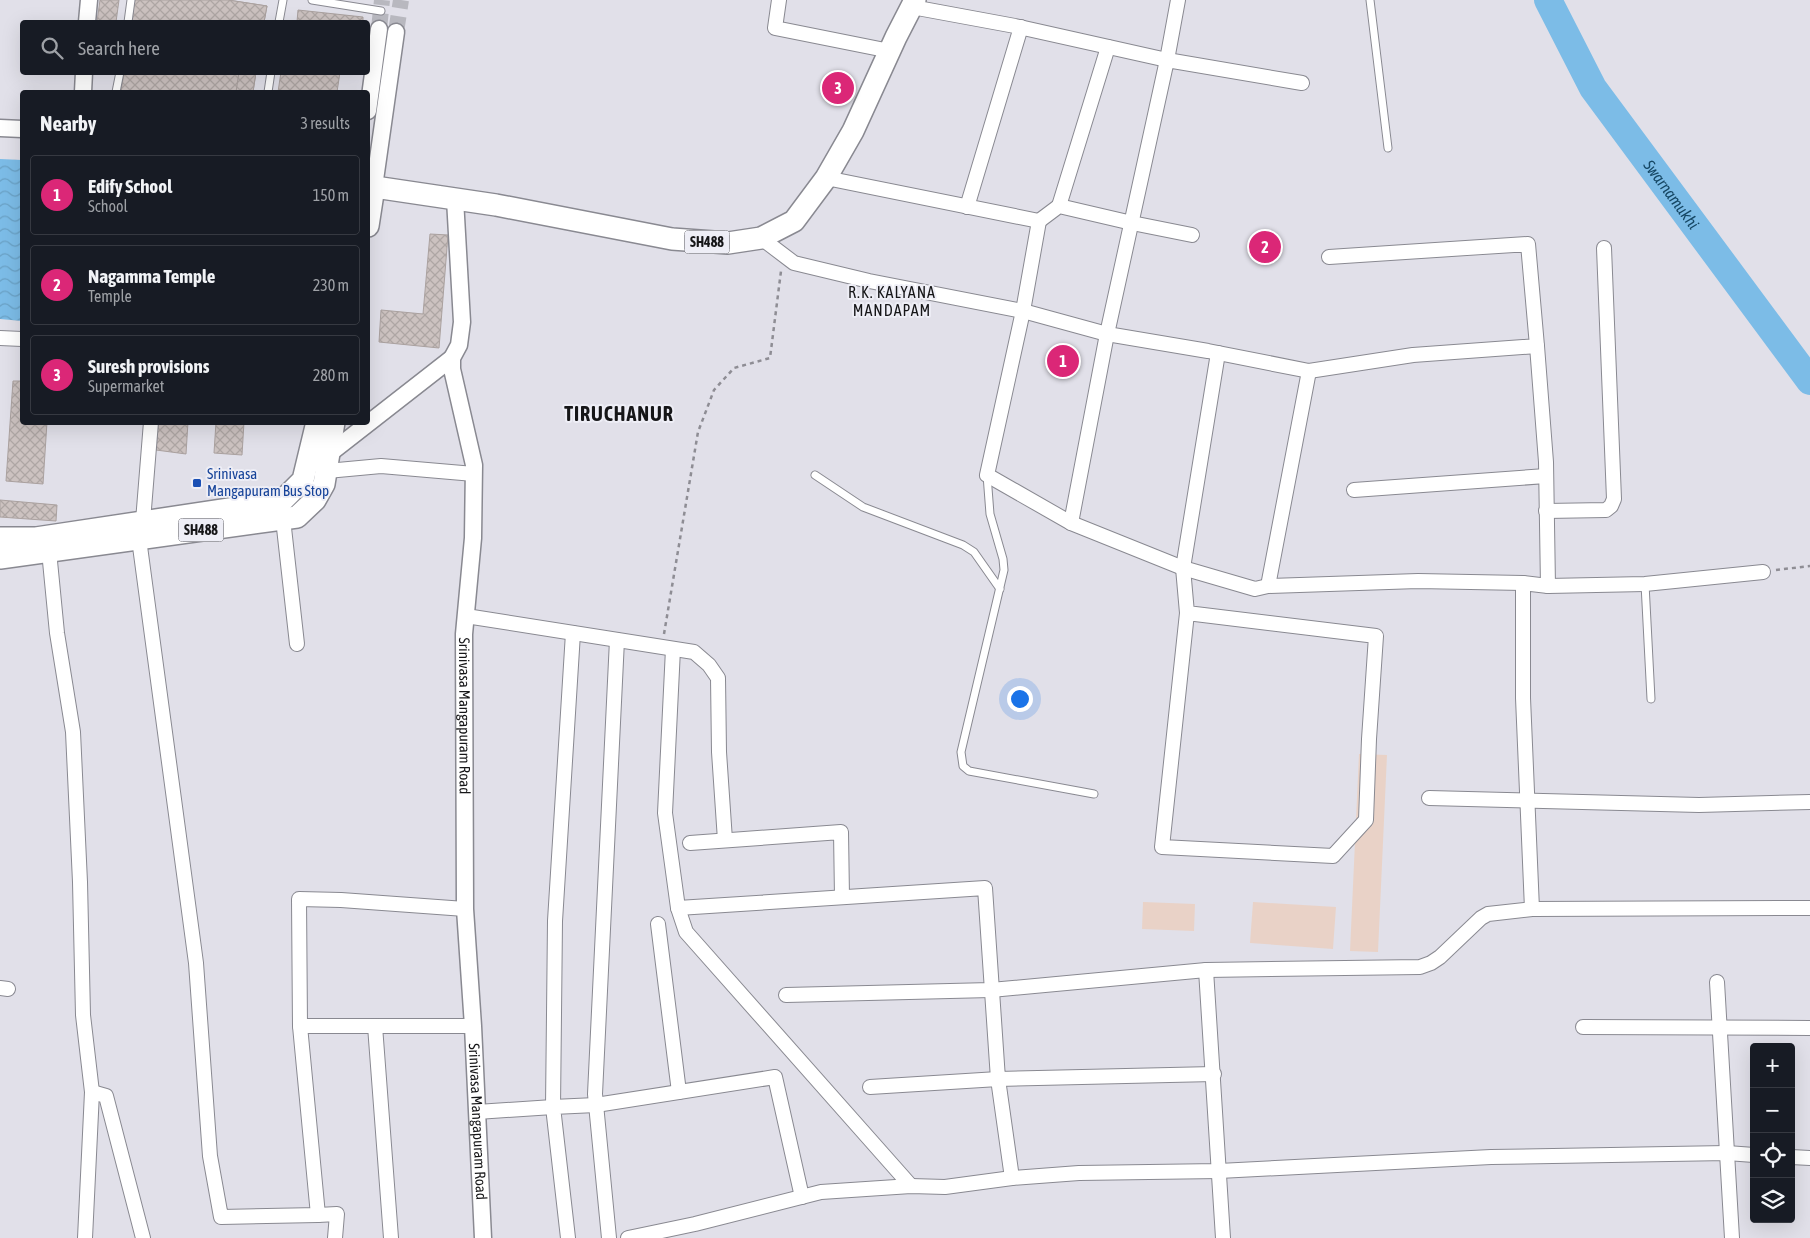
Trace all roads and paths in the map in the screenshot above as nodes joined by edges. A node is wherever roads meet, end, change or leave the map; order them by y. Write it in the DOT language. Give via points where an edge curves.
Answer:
graph roads {
  1 [pos="89,0"];
  2 [pos="131,0"];
  3 [pos="283,0"];
  4 [pos="312,0"];
  5 [pos="779,0"];
  6 [pos="1178,0"];
  7 [pos="1370,0"];
  8 [pos="913,3"];
  9 [pos="381,11"];
  10 [pos="87,20"];
  11 [pos="128,20"];
  12 [pos="279,20"];
  13 [pos="1021,27"];
  14 [pos="379,29"];
  15 [pos="396,32"];
  16 [pos="1108,47"];
  17 [pos="890,51"];
  18 [pos="1167,60"];
  19 [pos="84,75"];
  20 [pos="119,75"];
  21 [pos="271,75"];
  22 [pos="1302,83"];
  23 [pos="83,90"];
  24 [pos="116,90"];
  25 [pos="268,90"];
  26 [pos="370,95"];
  27 [pos="0,128"];
  28 [pos="20,129"];
  29 [pos="1388,148"];
  30 [pos="826,178"];
  31 [pos="371,186"];
  32 [pos="455,198"];
  33 [pos="370,199"];
  34 [pos="1059,206"];
  35 [pos="967,207"];
  36 [pos="1039,221"];
  37 [pos="1132,223"];
  38 [pos="1192,235"];
  39 [pos="761,238"];
  40 [pos="1604,248"];
  41 [pos="783,255"];
  42 [pos="1328,257"];
  43 [pos="1023,311"];
  44 [pos="1107,334"];
  45 [pos="0,338"];
  46 [pos="20,338"];
  47 [pos="1537,346"];
  48 [pos="1218,353"];
  49 [pos="452,358"];
  50 [pos="1309,371"];
  51 [pos="151,425"];
  52 [pos="316,425"];
  53 [pos="334,425"];
  54 [pos="328,463"];
  55 [pos="474,474"];
  56 [pos="814,475"];
  57 [pos="988,475"];
  58 [pos="1546,476"];
  59 [pos="1354,490"];
  60 [pos="1546,511"];
  61 [pos="283,519"];
  62 [pos="1071,523"];
  63 [pos="141,530"];
  64 [pos="0,538"];
  65 [pos="49,551"];
  66 [pos="0,558"];
  67 [pos="1810,566"];
  68 [pos="1183,568"];
  69 [pos="1763,572"];
  70 [pos="1523,583"];
  71 [pos="1644,584"];
  72 [pos="1268,586"];
  73 [pos="1548,586"];
  74 [pos="1000,589"];
  75 [pos="1187,613"];
  76 [pos="466,616"];
  77 [pos="573,632"];
  78 [pos="617,640"];
  79 [pos="297,644"];
  80 [pos="667,648"];
  81 [pos="1651,699"];
  82 [pos="1094,794"];
  83 [pos="1429,798"];
  84 [pos="1527,801"];
  85 [pos="1810,802"];
  86 [pos="725,840"];
  87 [pos="690,842"];
  88 [pos="842,897"];
  89 [pos="678,908"];
  90 [pos="1810,908"];
  91 [pos="465,909"];
  92 [pos="1532,909"];
  93 [pos="658,924"];
  94 [pos="1206,970"];
  95 [pos="1717,982"];
  96 [pos="991,990"];
  97 [pos="786,995"];
  98 [pos="300,1026"];
  99 [pos="375,1026"];
  100 [pos="473,1026"];
  101 [pos="1583,1026"];
  102 [pos="1719,1027"];
  103 [pos="1810,1028"];
  104 [pos="1214,1074"];
  105 [pos="998,1079"];
  106 [pos="870,1087"];
  107 [pos="92,1092"];
  108 [pos="679,1092"];
  109 [pos="596,1105"];
  110 [pos="553,1107"];
  111 [pos="477,1112"];
  112 [pos="1727,1153"];
  113 [pos="1750,1155"];
  114 [pos="1795,1157"];
  115 [pos="1810,1158"];
  116 [pos="1219,1171"];
  117 [pos="1012,1178"];
  118 [pos="911,1186"];
  119 [pos="802,1196"];
  120 [pos="318,1215"];
  121 [pos="85,1238"];
  122 [pos="143,1238"];
  123 [pos="335,1238"];
  124 [pos="391,1238"];
  125 [pos="483,1238"];
  126 [pos="568,1238"];
  127 [pos="609,1238"];
  128 [pos="628,1238"];
  129 [pos="1223,1238"];
  130 [pos="1732,1238"];
  1 -- 10 [label="street"];
  2 -- 11 [label="lane"];
  3 -- 12 [label="lane"];
  4 -- 9 [label="lane"];
  5 -- 17 [label="street" via="776,28"];
  6 -- 18 [label="street"];
  7 -- 29 [label="lane"];
  8 -- 13 [label="street"];
  8 -- 17 [label="main road, SH488"];
  13 -- 16 [label="street"];
  13 -- 35 [label="street"];
  14 -- 26 [label="street"];
  15 -- 31 [label="street"];
  16 -- 18 [label="street"];
  16 -- 34 [label="street"];
  17 -- 30 [label="main road, SH488" via="853,131"];
  18 -- 22 [label="street"];
  18 -- 37 [label="street"];
  19 -- 23 [label="street"];
  20 -- 24 [label="lane"];
  21 -- 25 [label="lane"];
  27 -- 28 [label="street"];
  30 -- 35 [label="street"];
  30 -- 39 [label="main road, SH488" via="794,221"];
  31 -- 32 [label="main road, SH488"];
  31 -- 33 [label="main road"];
  32 -- 39 [label="main road, SH488" via="672,239 728,243"];
  32 -- 49 [label="street, Srinivasa Mangapuram Road" via="462,322 459,345"];
  34 -- 36 [label="street"];
  34 -- 37 [label="street"];
  35 -- 36 [label="street"];
  36 -- 43 [label="street"];
  37 -- 38 [label="street"];
  37 -- 44 [label="street"];
  39 -- 41 [label="street"];
  40 -- 60 [label="street" via="1614,499 1606,510"];
  41 -- 43 [label="street" via="794,263 869,281"];
  41 -- 80 [label="path" via="770,358 734,368 714,390 698,432"];
  42 -- 47 [label="street" via="1528,244"];
  43 -- 44 [label="street"];
  43 -- 57 [label="street"];
  44 -- 48 [label="street"];
  44 -- 62 [label="street"];
  45 -- 46 [label="street"];
  47 -- 50 [label="street" via="1413,355"];
  47 -- 58 [label="street"];
  48 -- 50 [label="street"];
  48 -- 68 [label="street"];
  49 -- 54 [label="street"];
  49 -- 55 [label="street, Srinivasa Mangapuram Road"];
  50 -- 72 [label="street"];
  51 -- 63 [label="street"];
  52 -- 63 [label="main road, SH488" via="303,480 282,501 225,510"];
  53 -- 54 [label="main road, SH488"];
  54 -- 55 [label="street"];
  54 -- 61 [label="main road, SH488" via="324,484 315,500 297,517"];
  55 -- 76 [label="street, Srinivasa Mangapuram Road" via="473,538"];
  56 -- 74 [label="lane" via="863,507 964,545 974,552"];
  57 -- 62 [label="street"];
  57 -- 74 [label="lane" via="990,514 1003,558"];
  58 -- 59 [label="street"];
  58 -- 60 [label="street"];
  60 -- 73 [label="street"];
  61 -- 63 [label="main road, SH488"];
  61 -- 79 [label="street"];
  62 -- 68 [label="street"];
  63 -- 64 [label="main road, SH488"];
  63 -- 65 [label="main road, SH488"];
  63 -- 120 [label="street" via="196,963 210,1156 221,1217"];
  65 -- 66 [label="main road, SH488"];
  65 -- 107 [label="street" via="57,633 73,732 83,1015"];
  67 -- 69 [label="path"];
  68 -- 72 [label="street" via="1255,589"];
  68 -- 75 [label="street"];
  69 -- 71 [label="street"];
  70 -- 72 [label="street" via="1418,581"];
  70 -- 73 [label="street"];
  70 -- 84 [label="street" via="1522,698"];
  71 -- 73 [label="street"];
  71 -- 81 [label="lane"];
  74 -- 82 [label="lane" via="961,752 963,766 969,771"];
  75 -- 75 [label="street" via="1376,636 1366,820 1332,856 1162,847"];
  76 -- 77 [label="street"];
  76 -- 91 [label="street, Srinivasa Mangapuram Road"];
  77 -- 78 [label="street"];
  77 -- 110 [label="street" via="555,922"];
  78 -- 80 [label="street"];
  78 -- 109 [label="street"];
  80 -- 86 [label="street" via="694,652 718,678"];
  80 -- 89 [label="street" via="665,813"];
  83 -- 84 [label="street"];
  84 -- 85 [label="street" via="1699,805"];
  84 -- 92 [label="street"];
  86 -- 87 [label="street"];
  86 -- 88 [label="street" via="841,832"];
  88 -- 89 [label="street"];
  88 -- 96 [label="street" via="985,888"];
  89 -- 118 [label="street" via="686,932"];
  90 -- 92 [label="street"];
  91 -- 98 [label="street" via="299,899"];
  91 -- 100 [label="street, Srinivasa Mangapuram Road"];
  92 -- 94 [label="street" via="1488,914 1475,922 1440,957 1420,967"];
  93 -- 108 [label="street"];
  94 -- 96 [label="street"];
  94 -- 104 [label="street"];
  95 -- 102 [label="street"];
  96 -- 97 [label="street"];
  96 -- 105 [label="street"];
  98 -- 99 [label="street"];
  98 -- 120 [label="street"];
  99 -- 100 [label="street"];
  99 -- 124 [label="street"];
  100 -- 111 [label="street, Srinivasa Mangapuram Road"];
  101 -- 102 [label="street"];
  102 -- 103 [label="street"];
  102 -- 112 [label="street"];
  104 -- 105 [label="street"];
  104 -- 116 [label="street"];
  105 -- 106 [label="street"];
  105 -- 117 [label="street"];
  107 -- 121 [label="street"];
  107 -- 122 [label="street" via="106,1096"];
  108 -- 109 [label="street"];
  108 -- 119 [label="street" via="775,1077"];
  109 -- 110 [label="street"];
  109 -- 127 [label="street"];
  110 -- 111 [label="street"];
  110 -- 126 [label="street"];
  111 -- 125 [label="street, Srinivasa Mangapuram Road"];
  112 -- 113 [label="street"];
  112 -- 116 [label="street" via="1491,1157"];
  112 -- 130 [label="street"];
  114 -- 115 [label="street"];
  116 -- 117 [label="street" via="1079,1173"];
  116 -- 129 [label="street"];
  117 -- 118 [label="street" via="945,1187"];
  118 -- 119 [label="street"];
  119 -- 128 [label="street"];
  120 -- 123 [label="street" via="337,1214"];
}
